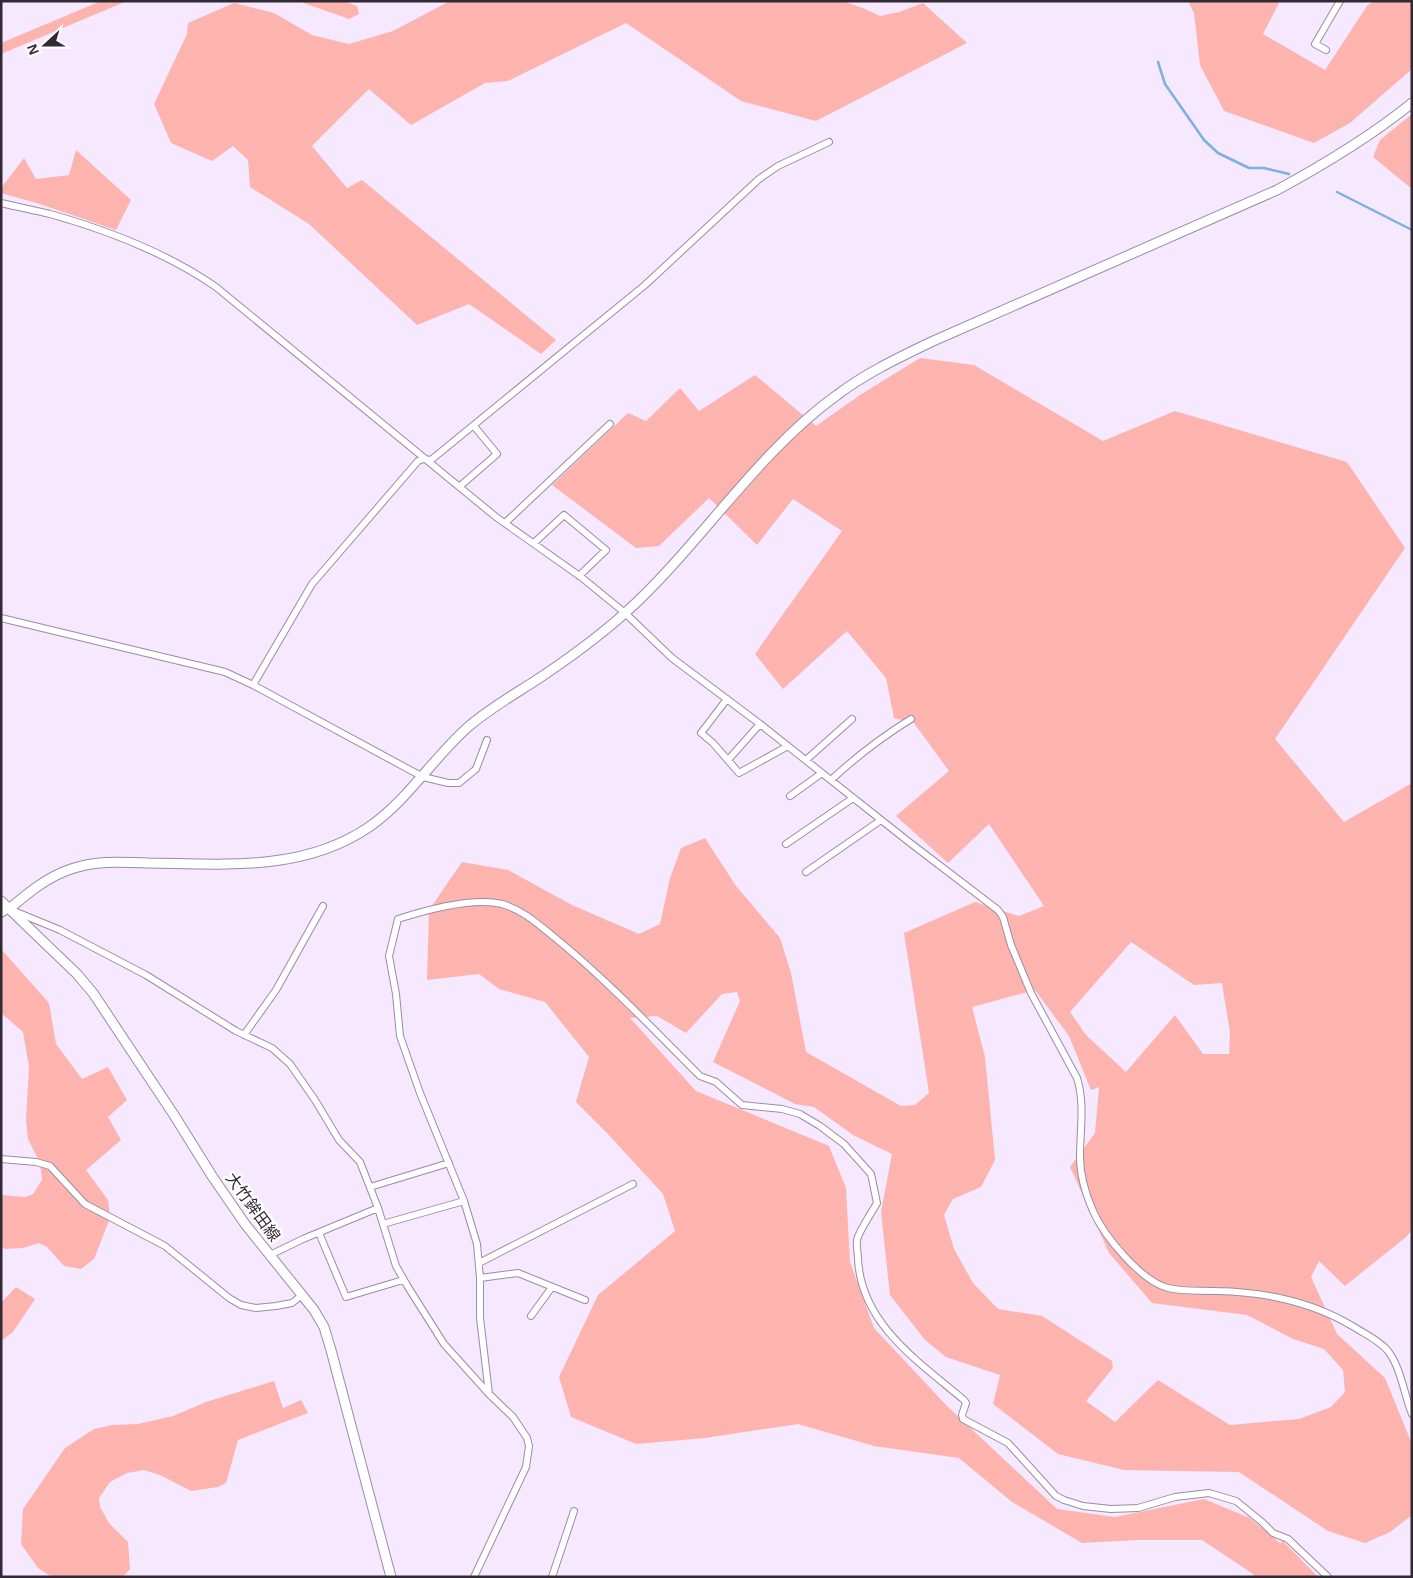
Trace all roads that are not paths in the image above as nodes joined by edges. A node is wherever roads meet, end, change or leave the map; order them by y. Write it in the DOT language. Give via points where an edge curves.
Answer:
graph roads {
  1 [pos="1340,1"];
  2 [pos="1326,50"];
  3 [pos="1412,102"];
  4 [pos="829,142"];
  5 [pos="1,203"];
  6 [pos="610,424"];
  7 [pos="474,426"];
  8 [pos="424,459"];
  9 [pos="459,487"];
  10 [pos="504,523"];
  11 [pos="534,543"];
  12 [pos="578,576"];
  13 [pos="625,613"];
  14 [pos="1,618"];
  15 [pos="253,685"];
  16 [pos="727,699"];
  17 [pos="852,719"];
  18 [pos="911,719"];
  19 [pos="760,724"];
  20 [pos="487,740"];
  21 [pos="788,746"];
  22 [pos="728,760"];
  23 [pos="806,760"];
  24 [pos="822,773"];
  25 [pos="423,777"];
  26 [pos="831,780"];
  27 [pos="790,796"];
  28 [pos="853,798"];
  29 [pos="880,820"];
  30 [pos="786,844"];
  31 [pos="806,872"];
  32 [pos="1,901"];
  33 [pos="323,906"];
  34 [pos="5,911"];
  35 [pos="244,1035"];
  36 [pos="1,1159"];
  37 [pos="449,1163"];
  38 [pos="633,1184"];
  39 [pos="370,1187"];
  40 [pos="464,1201"];
  41 [pos="378,1208"];
  42 [pos="383,1224"];
  43 [pos="319,1233"];
  44 [pos="270,1255"];
  45 [pos="479,1263"];
  46 [pos="480,1278"];
  47 [pos="404,1280"];
  48 [pos="552,1287"];
  49 [pos="302,1295"];
  50 [pos="584,1300"];
  51 [pos="530,1316"];
  52 [pos="489,1394"];
  53 [pos="1412,1414"];
  54 [pos="574,1511"];
  55 [pos="391,1577"];
  56 [pos="474,1577"];
  57 [pos="552,1577"];
  58 [pos="1328,1577"];
  1 -- 2 [label="street" via="1315,44"];
  3 -- 13 [label="street" via="1323,166 1277,190 931,342 865,375 790,434"];
  4 -- 7 [label="street" via="778,166 759,179 645,285"];
  5 -- 8 [label="street" via="50,214 136,244 199,275"];
  6 -- 10 [label="street"];
  7 -- 8 [label="street" via="431,460"];
  7 -- 9 [label="street" via="497,454"];
  8 -- 9 [label="street"];
  8 -- 15 [label="street" via="418,461 312,584"];
  9 -- 10 [label="street"];
  10 -- 11 [label="street"];
  11 -- 12 [label="street"];
  11 -- 12 [label="street" via="564,515 606,550"];
  12 -- 13 [label="street"];
  13 -- 16 [label="street" via="672,658"];
  13 -- 25 [label="street" via="585,647 468,728"];
  14 -- 15 [label="street" via="225,672"];
  15 -- 25 [label="street"];
  16 -- 19 [label="street"];
  16 -- 22 [label="street" via="701,733"];
  17 -- 23 [label="street"];
  18 -- 26 [label="street" via="880,738"];
  19 -- 21 [label="street"];
  19 -- 22 [label="street"];
  20 -- 25 [label="street" via="476,769 459,783"];
  21 -- 22 [label="street" via="739,773"];
  21 -- 23 [label="street"];
  23 -- 24 [label="street"];
  24 -- 26 [label="street"];
  24 -- 27 [label="street"];
  25 -- 34 [label="street" via="369,827 339,844 316,852 294,859 243,864 118,862 86,865 58,874"];
  26 -- 28 [label="street"];
  28 -- 29 [label="street"];
  28 -- 30 [label="street"];
  29 -- 31 [label="street"];
  29 -- 53 [label="street" via="990,903 1003,917 1031,993 1080,1086 1080,1158 1093,1212 1139,1272 1168,1288 1268,1295 1340,1319 1387,1350"];
  32 -- 34 [label="street, 大竹鉾田線"];
  33 -- 35 [label="street" via="276,990"];
  34 -- 35 [label="street" via="60,930 146,975"];
  34 -- 44 [label="street, 大竹鉾田線" via="77,974 93,993 212,1176"];
  35 -- 39 [label="street" via="272,1048 290,1064 339,1140 360,1162"];
  36 -- 49 [label="street" via="50,1166 85,1204 165,1246 241,1305 256,1308 276,1306 292,1303"];
  37 -- 39 [label="street"];
  37 -- 40 [label="street"];
  37 -- 58 [label="street" via="400,1036 389,956 398,919 419,912 489,902 528,916 573,952 700,1076 716,1082 742,1105 782,1108 800,1114 844,1144 871,1174 877,1203 857,1240 858,1273 866,1298 899,1346 964,1400 963,1419 1008,1443 1056,1496 1083,1506 1111,1509 1138,1508 1174,1497 1209,1493 1236,1501 1273,1534 1288,1539"];
  38 -- 45 [label="street"];
  39 -- 41 [label="street"];
  40 -- 42 [label="street"];
  40 -- 45 [label="street"];
  41 -- 42 [label="street"];
  41 -- 43 [label="street"];
  42 -- 47 [label="street" via="396,1266"];
  43 -- 44 [label="street"];
  43 -- 47 [label="street" via="346,1297"];
  44 -- 49 [label="street, 大竹鉾田線"];
  45 -- 46 [label="street"];
  46 -- 48 [label="street" via="518,1273"];
  46 -- 52 [label="street" via="480,1318"];
  47 -- 52 [label="street" via="444,1344"];
  48 -- 50 [label="street"];
  48 -- 51 [label="street"];
  49 -- 55 [label="street, 大竹鉾田線" via="324,1327"];
  52 -- 56 [label="street" via="522,1429 527,1438 529,1456"];
  54 -- 57 [label="street"];
}
